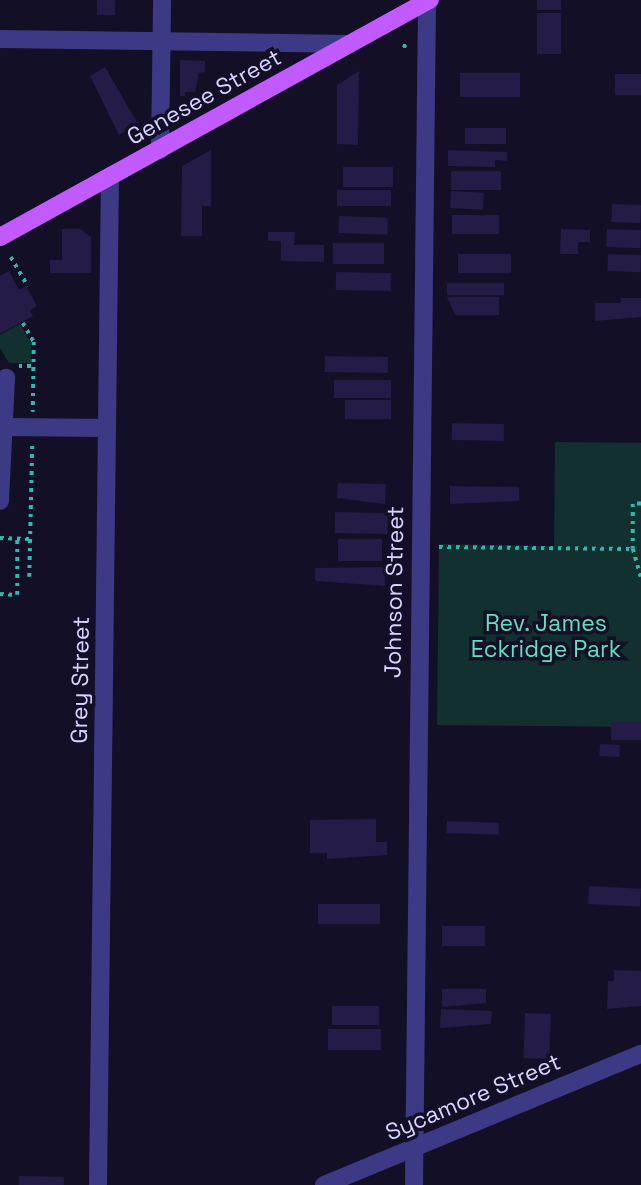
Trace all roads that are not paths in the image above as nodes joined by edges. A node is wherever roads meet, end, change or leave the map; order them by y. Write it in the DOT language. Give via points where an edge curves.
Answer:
graph roads {
  1 [pos="162,0"];
  2 [pos="428,1"];
  3 [pos="0,39"];
  4 [pos="162,41"];
  5 [pos="350,44"];
  6 [pos="160,150"];
  7 [pos="110,176"];
  8 [pos="0,237"];
  9 [pos="0,381"];
  10 [pos="5,427"];
  11 [pos="107,428"];
  12 [pos="0,501"];
  13 [pos="641,1054"];
  14 [pos="415,1149"];
  15 [pos="99,1185"];
  16 [pos="324,1185"];
  17 [pos="414,1185"];
  1 -- 4 [label="street"];
  2 -- 5 [label="main road, Genesee Street"];
  2 -- 14 [label="street, Johnson Street"];
  3 -- 4 [label="street"];
  4 -- 5 [label="street"];
  4 -- 6 [label="street"];
  5 -- 6 [label="main road, Genesee Street"];
  6 -- 7 [label="main road, Genesee Street"];
  7 -- 8 [label="main road, Genesee Street"];
  7 -- 11 [label="street, Grey Street"];
  9 -- 10 [label="street" via="6,378"];
  10 -- 11 [label="street"];
  10 -- 12 [label="street"];
  11 -- 15 [label="street, Grey Street"];
  13 -- 14 [label="street, Sycamore Street"];
  14 -- 16 [label="street, Sycamore Street"];
  14 -- 17 [label="street, Johnson Street"];
}
